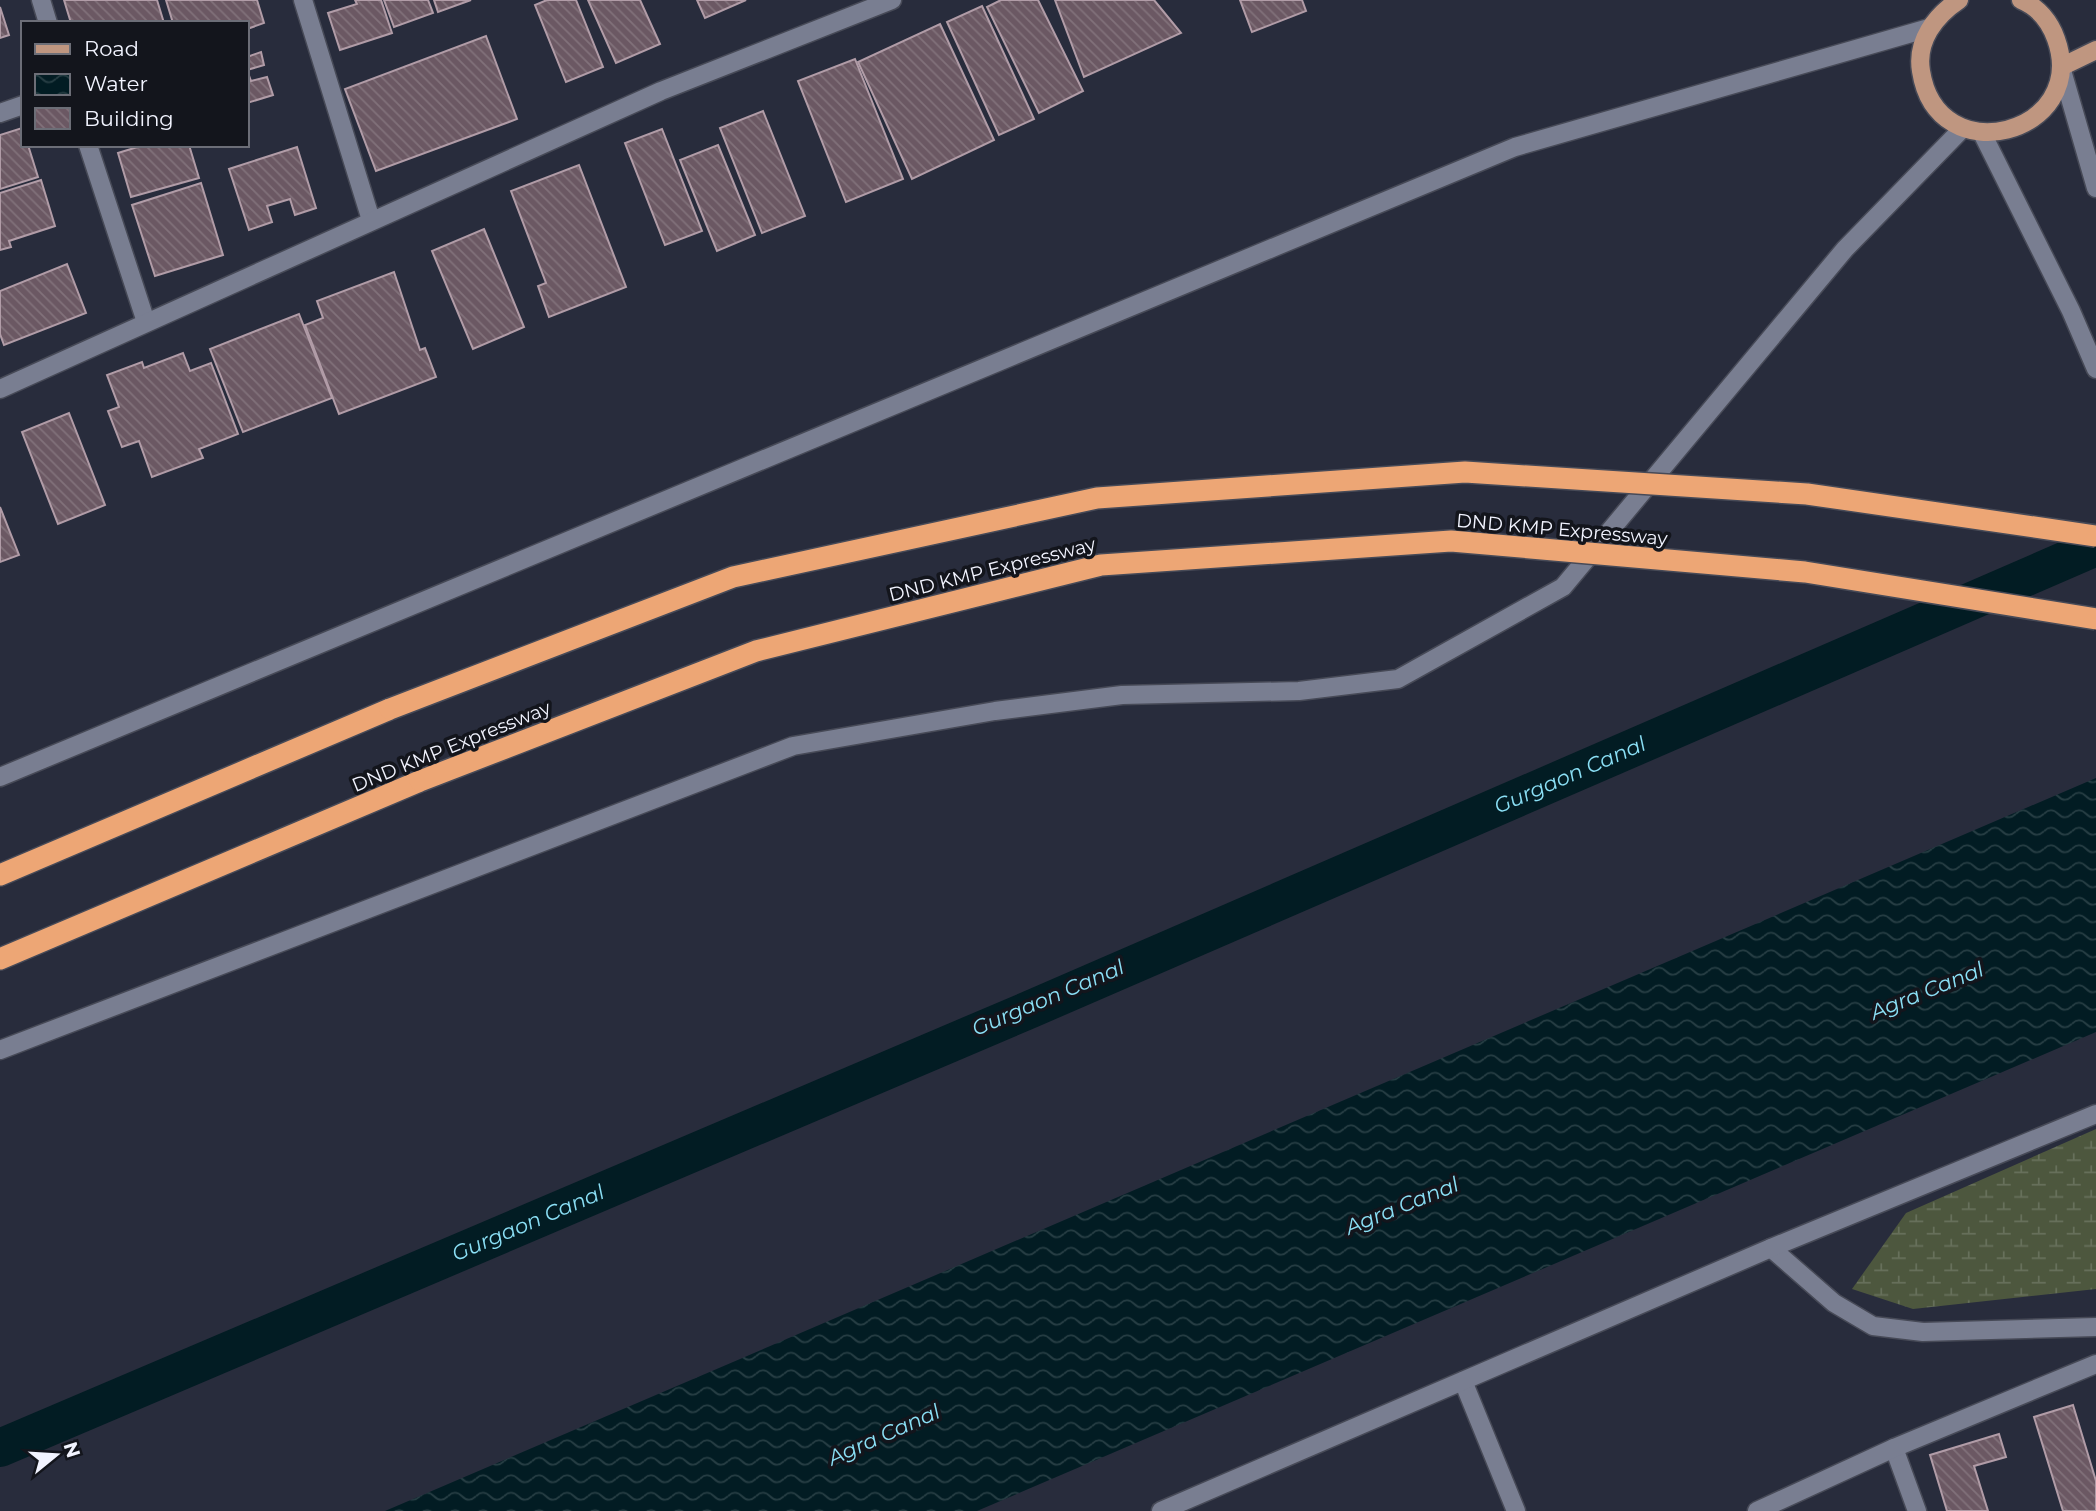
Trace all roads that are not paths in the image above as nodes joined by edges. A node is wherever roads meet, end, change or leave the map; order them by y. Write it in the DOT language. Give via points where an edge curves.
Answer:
graph roads {
  1 [pos="41,0"];
  2 [pos="303,0"];
  3 [pos="892,0"];
  4 [pos="1959,0"];
  5 [pos="2027,1"];
  6 [pos="47,21"];
  7 [pos="1929,28"];
  8 [pos="2096,50"];
  9 [pos="2061,67"];
  10 [pos="21,106"];
  11 [pos="0,113"];
  12 [pos="1963,128"];
  13 [pos="1982,132"];
  14 [pos="89,147"];
  15 [pos="2096,188"];
  16 [pos="371,220"];
  17 [pos="146,322"];
  18 [pos="2096,369"];
  19 [pos="0,389"];
  20 [pos="2096,536"];
  21 [pos="2096,619"];
  22 [pos="0,777"];
  23 [pos="0,875"];
  24 [pos="0,959"];
  25 [pos="0,1050"];
  26 [pos="2096,1114"];
  27 [pos="1771,1248"];
  28 [pos="2096,1327"];
  29 [pos="2096,1364"];
  30 [pos="1464,1381"];
  31 [pos="1894,1448"];
  32 [pos="1768,1509"];
  33 [pos="1161,1511"];
  34 [pos="1516,1511"];
  35 [pos="1917,1511"];
  1 -- 6 [label="street"];
  2 -- 16 [label="street"];
  3 -- 16 [label="street" via="661,91"];
  4 -- 7 [label="main road" via="1943,10"];
  5 -- 9 [label="main road" via="2053,30"];
  7 -- 12 [label="main road" via="1921,50 1924,87 1933,104"];
  7 -- 22 [label="street" via="1515,147"];
  8 -- 9 [label="main road"];
  9 -- 13 [label="main road" via="2045,107 2029,122 2009,131"];
  9 -- 15 [label="street"];
  10 -- 11 [label="street"];
  12 -- 13 [label="main road"];
  12 -- 25 [label="street" via="1845,249 1563,587 1398,679 1299,691 1122,695 995,711 793,746"];
  13 -- 18 [label="street"];
  14 -- 17 [label="street"];
  16 -- 17 [label="street"];
  17 -- 19 [label="street"];
  20 -- 23 [label="highway, bridge" via="1807,495 1465,472 1097,498 733,577 390,709"];
  21 -- 24 [label="highway, DND KMP Expressway, bridge" via="1805,572 1451,541 1101,565 756,651 420,781"];
  26 -- 27 [label="street"];
  27 -- 28 [label="street" via="1834,1303 1873,1326 1923,1332"];
  27 -- 30 [label="street"];
  29 -- 31 [label="street"];
  30 -- 33 [label="street"];
  30 -- 34 [label="street"];
  31 -- 32 [label="street"];
  31 -- 35 [label="street"];
}
